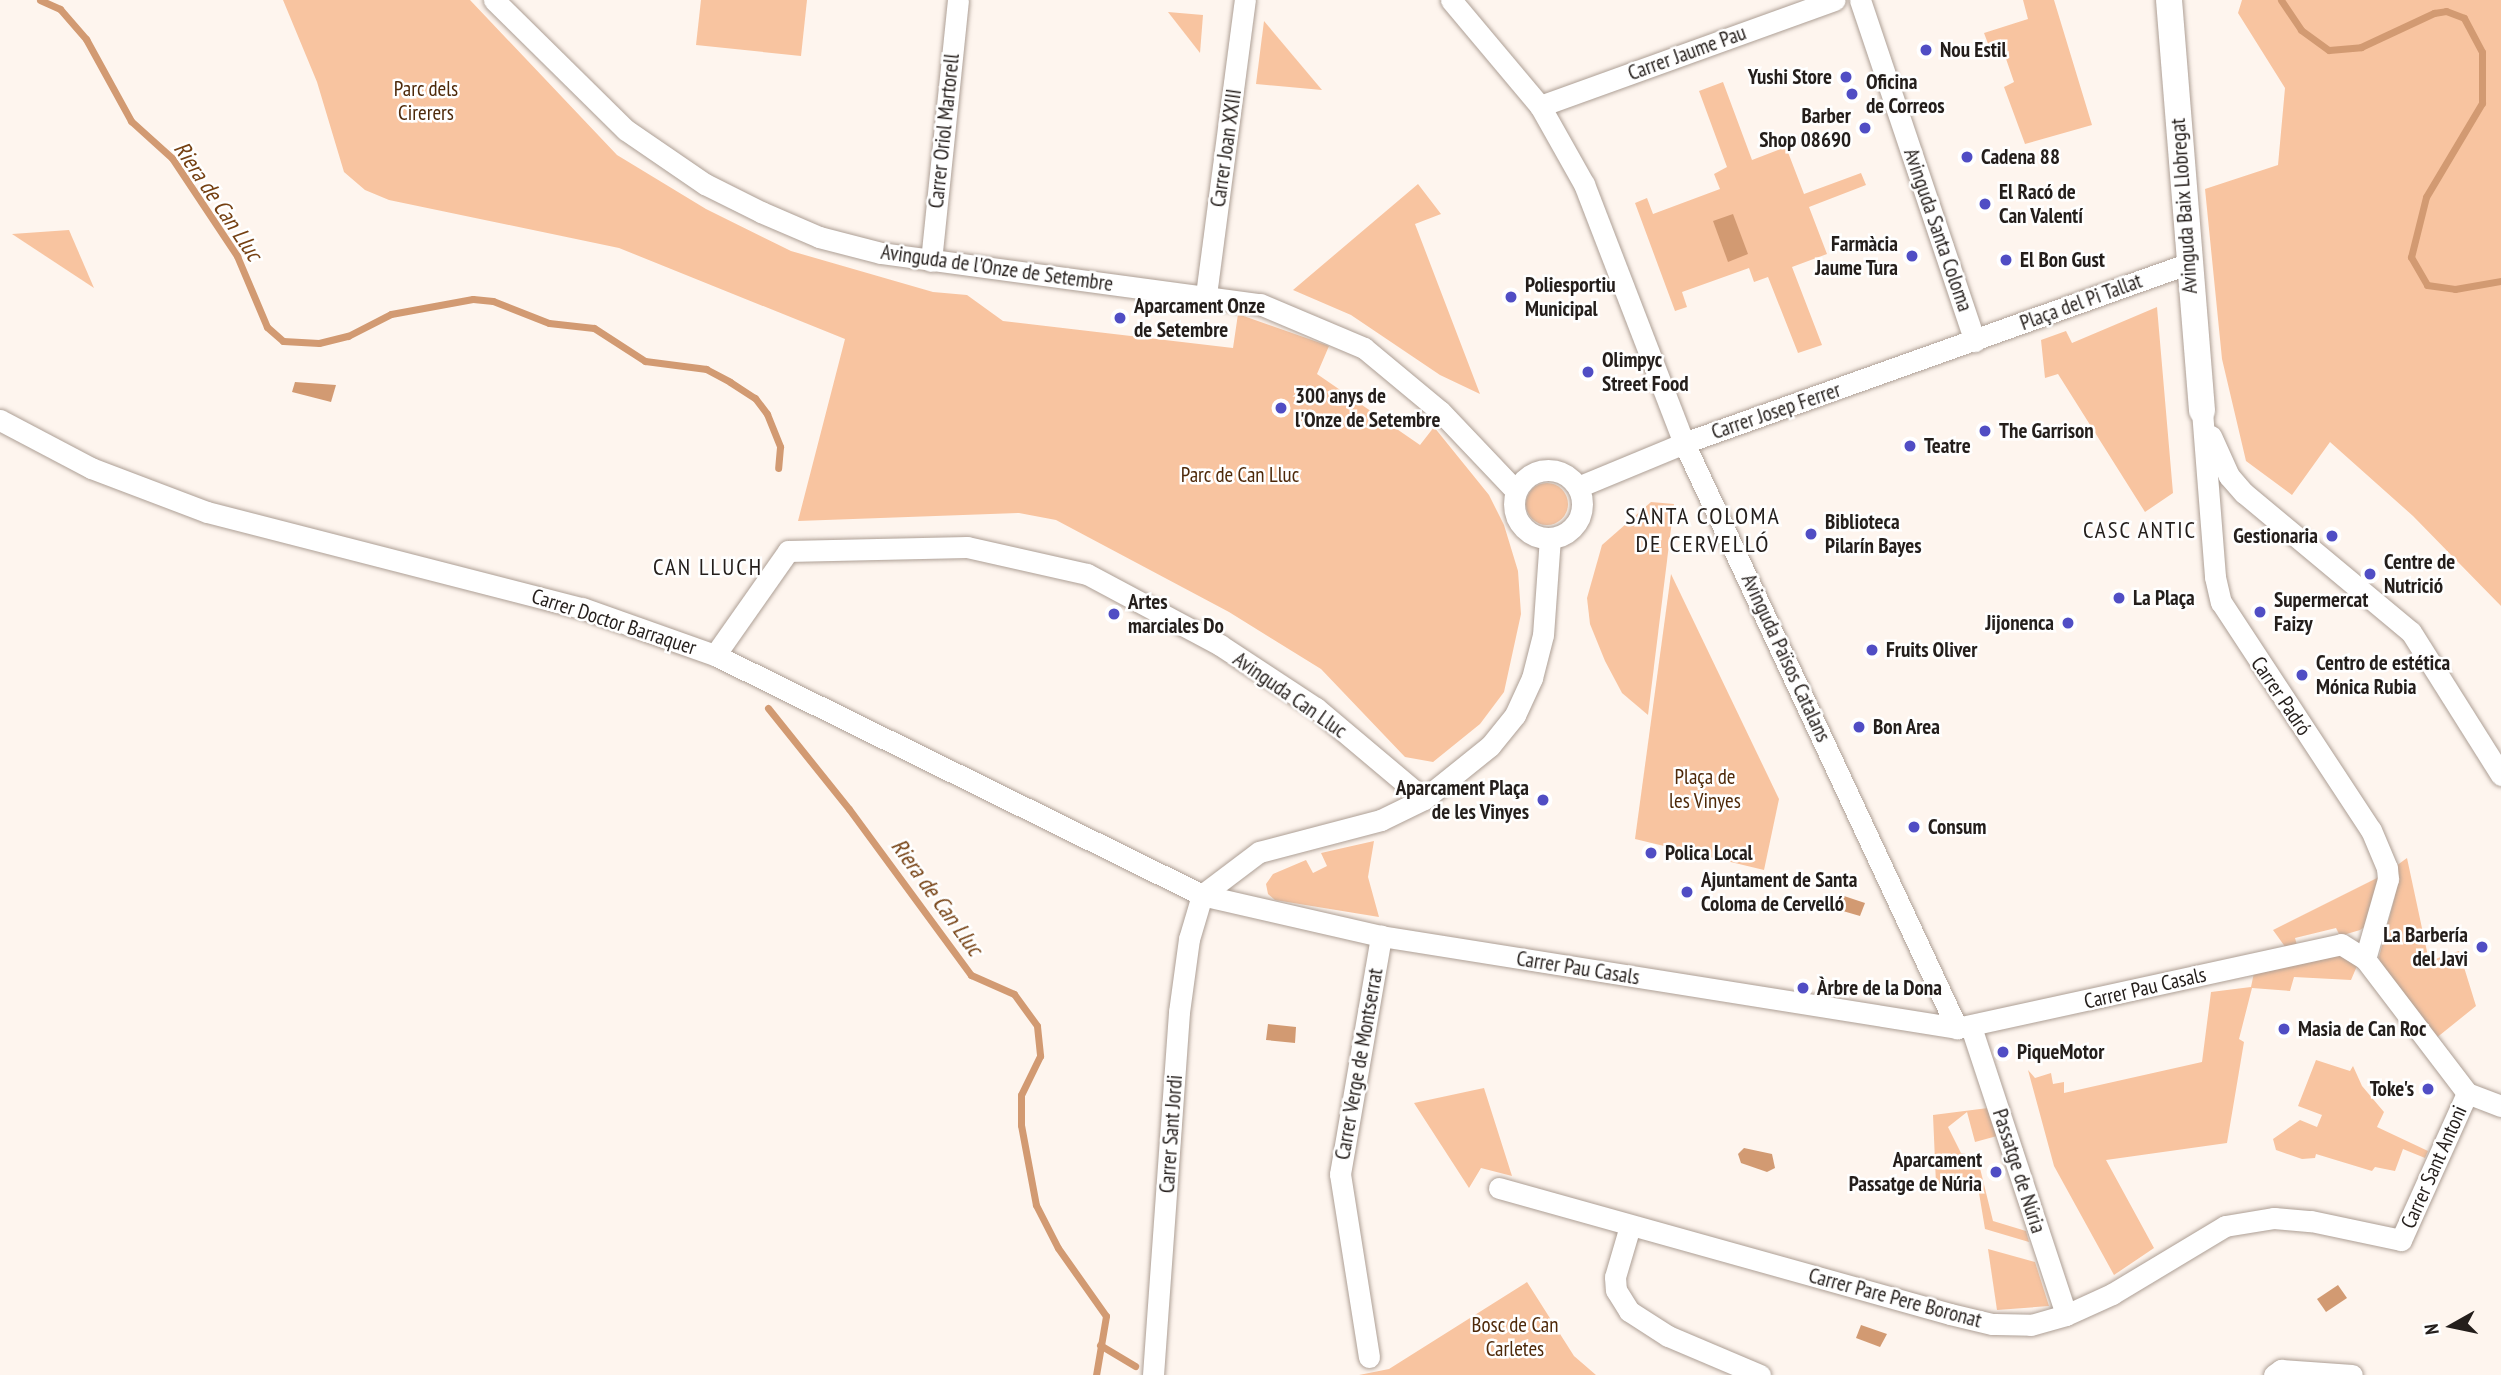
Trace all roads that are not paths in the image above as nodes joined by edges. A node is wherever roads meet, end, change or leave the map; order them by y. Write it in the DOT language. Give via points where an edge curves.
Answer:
graph roads {
  1 [pos="494,0"];
  2 [pos="957,0"];
  3 [pos="1245,0"];
  4 [pos="1451,0"];
  5 [pos="1835,0"];
  6 [pos="1860,0"];
  7 [pos="2169,0"];
  8 [pos="1540,106"];
  9 [pos="931,261"];
  10 [pos="2187,264"];
  11 [pos="1206,295"];
  12 [pos="1975,341"];
  13 [pos="2202,411"];
  14 [pos="0,420"];
  15 [pos="1684,443"];
  16 [pos="1578,487"];
  17 [pos="1516,491"];
  18 [pos="2244,493"];
  19 [pos="2211,510"];
  20 [pos="1549,538"];
  21 [pos="715,655"];
  22 [pos="2501,775"];
  23 [pos="1424,799"];
  24 [pos="1202,895"];
  25 [pos="1381,936"];
  26 [pos="2365,959"];
  27 [pos="1969,1027"];
  28 [pos="2467,1093"];
  29 [pos="2501,1106"];
  30 [pos="1499,1188"];
  31 [pos="1630,1226"];
  32 [pos="2401,1240"];
  33 [pos="2066,1315"];
  34 [pos="1369,1357"];
  35 [pos="1153,1375"];
  36 [pos="1759,1375"];
  37 [pos="2274,1375"];
  38 [pos="2352,1375"];
  1 -- 9 [label="street, Avinguda de l'Onze de Setembre" via="625,130 705,184 819,237"];
  2 -- 9 [label="street, Carrer Oriol Martorell"];
  3 -- 11 [label="street, Carrer Joan XXIII"];
  4 -- 8 [label="street, Avinguda Països Catalans"];
  5 -- 8 [label="street, Carrer Jaume Pau"];
  6 -- 12 [label="street, Avinguda Santa Coloma"];
  7 -- 10 [label="street, Avinguda Baix Llobregat"];
  8 -- 15 [label="street, Avinguda Països Catalans" via="1584,184"];
  9 -- 11 [label="street, Avinguda de l'Onze de Setembre"];
  10 -- 12 [label="street, Plaça del Pi Tallat"];
  10 -- 13 [label="street, Avinguda Baix Llobregat"];
  11 -- 17 [label="street, Avinguda de l'Onze de Setembre" via="1260,304 1364,348 1440,411"];
  12 -- 15 [label="street, Carrer Josep Ferrer"];
  13 -- 18 [label="street" via="2218,456"];
  13 -- 19 [label="street, Carrer Padró"];
  14 -- 21 [label="street, Carrer Doctor Barraquer" via="91,468 207,512 582,608"];
  15 -- 16 [label="street, Carrer Josep Ferrer"];
  15 -- 27 [label="street, Avinguda Països Catalans"];
  16 -- 17 [label="street" via="1561,472 1540,470 1521,481"];
  16 -- 20 [label="street" via="1582,498 1578,520 1571,530"];
  17 -- 20 [label="street" via="1513,502 1520,524 1528,532"];
  18 -- 19 [label="street" via="2224,494"];
  18 -- 22 [label="street" via="2411,632"];
  19 -- 26 [label="street, Carrer Padró" via="2215,577 2227,615 2371,830 2388,868"];
  20 -- 23 [label="street" via="1543,635 1532,678 1515,715 1490,746"];
  21 -- 23 [label="street, Avinguda Can Lluc" via="788,551 967,547 1087,574 1220,645 1317,708"];
  21 -- 24 [label="street, Carrer Doctor Barraquer"];
  23 -- 24 [label="street" via="1381,820 1259,852"];
  24 -- 25 [label="street, Carrer Pau Casals"];
  24 -- 35 [label="street, Carrer Sant Jordi" via="1189,939 1179,1012"];
  25 -- 27 [label="street, Carrer Pau Casals"];
  25 -- 34 [label="street, Carrer Verge de Montserrat" via="1340,1174"];
  26 -- 27 [label="street, Carrer Pau Casals" via="2355,948 2342,944"];
  26 -- 28 [label="street"];
  27 -- 33 [label="street, Passatge de Núria"];
  28 -- 29 [label="street"];
  28 -- 32 [label="street, Carrer Sant Antoni"];
  30 -- 31 [label="street, Carrer Pare Pere Boronat"];
  31 -- 33 [label="street, Carrer Pare Pere Boronat" via="1992,1324 2031,1325"];
  31 -- 36 [label="street" via="1615,1277 1616,1290 1629,1311 1668,1336"];
  32 -- 33 [label="street, Carrer Pare Pere Boronat" via="2274,1218 2225,1226 2112,1294"];
  37 -- 38 [label="street" via="2281,1370"];
}
